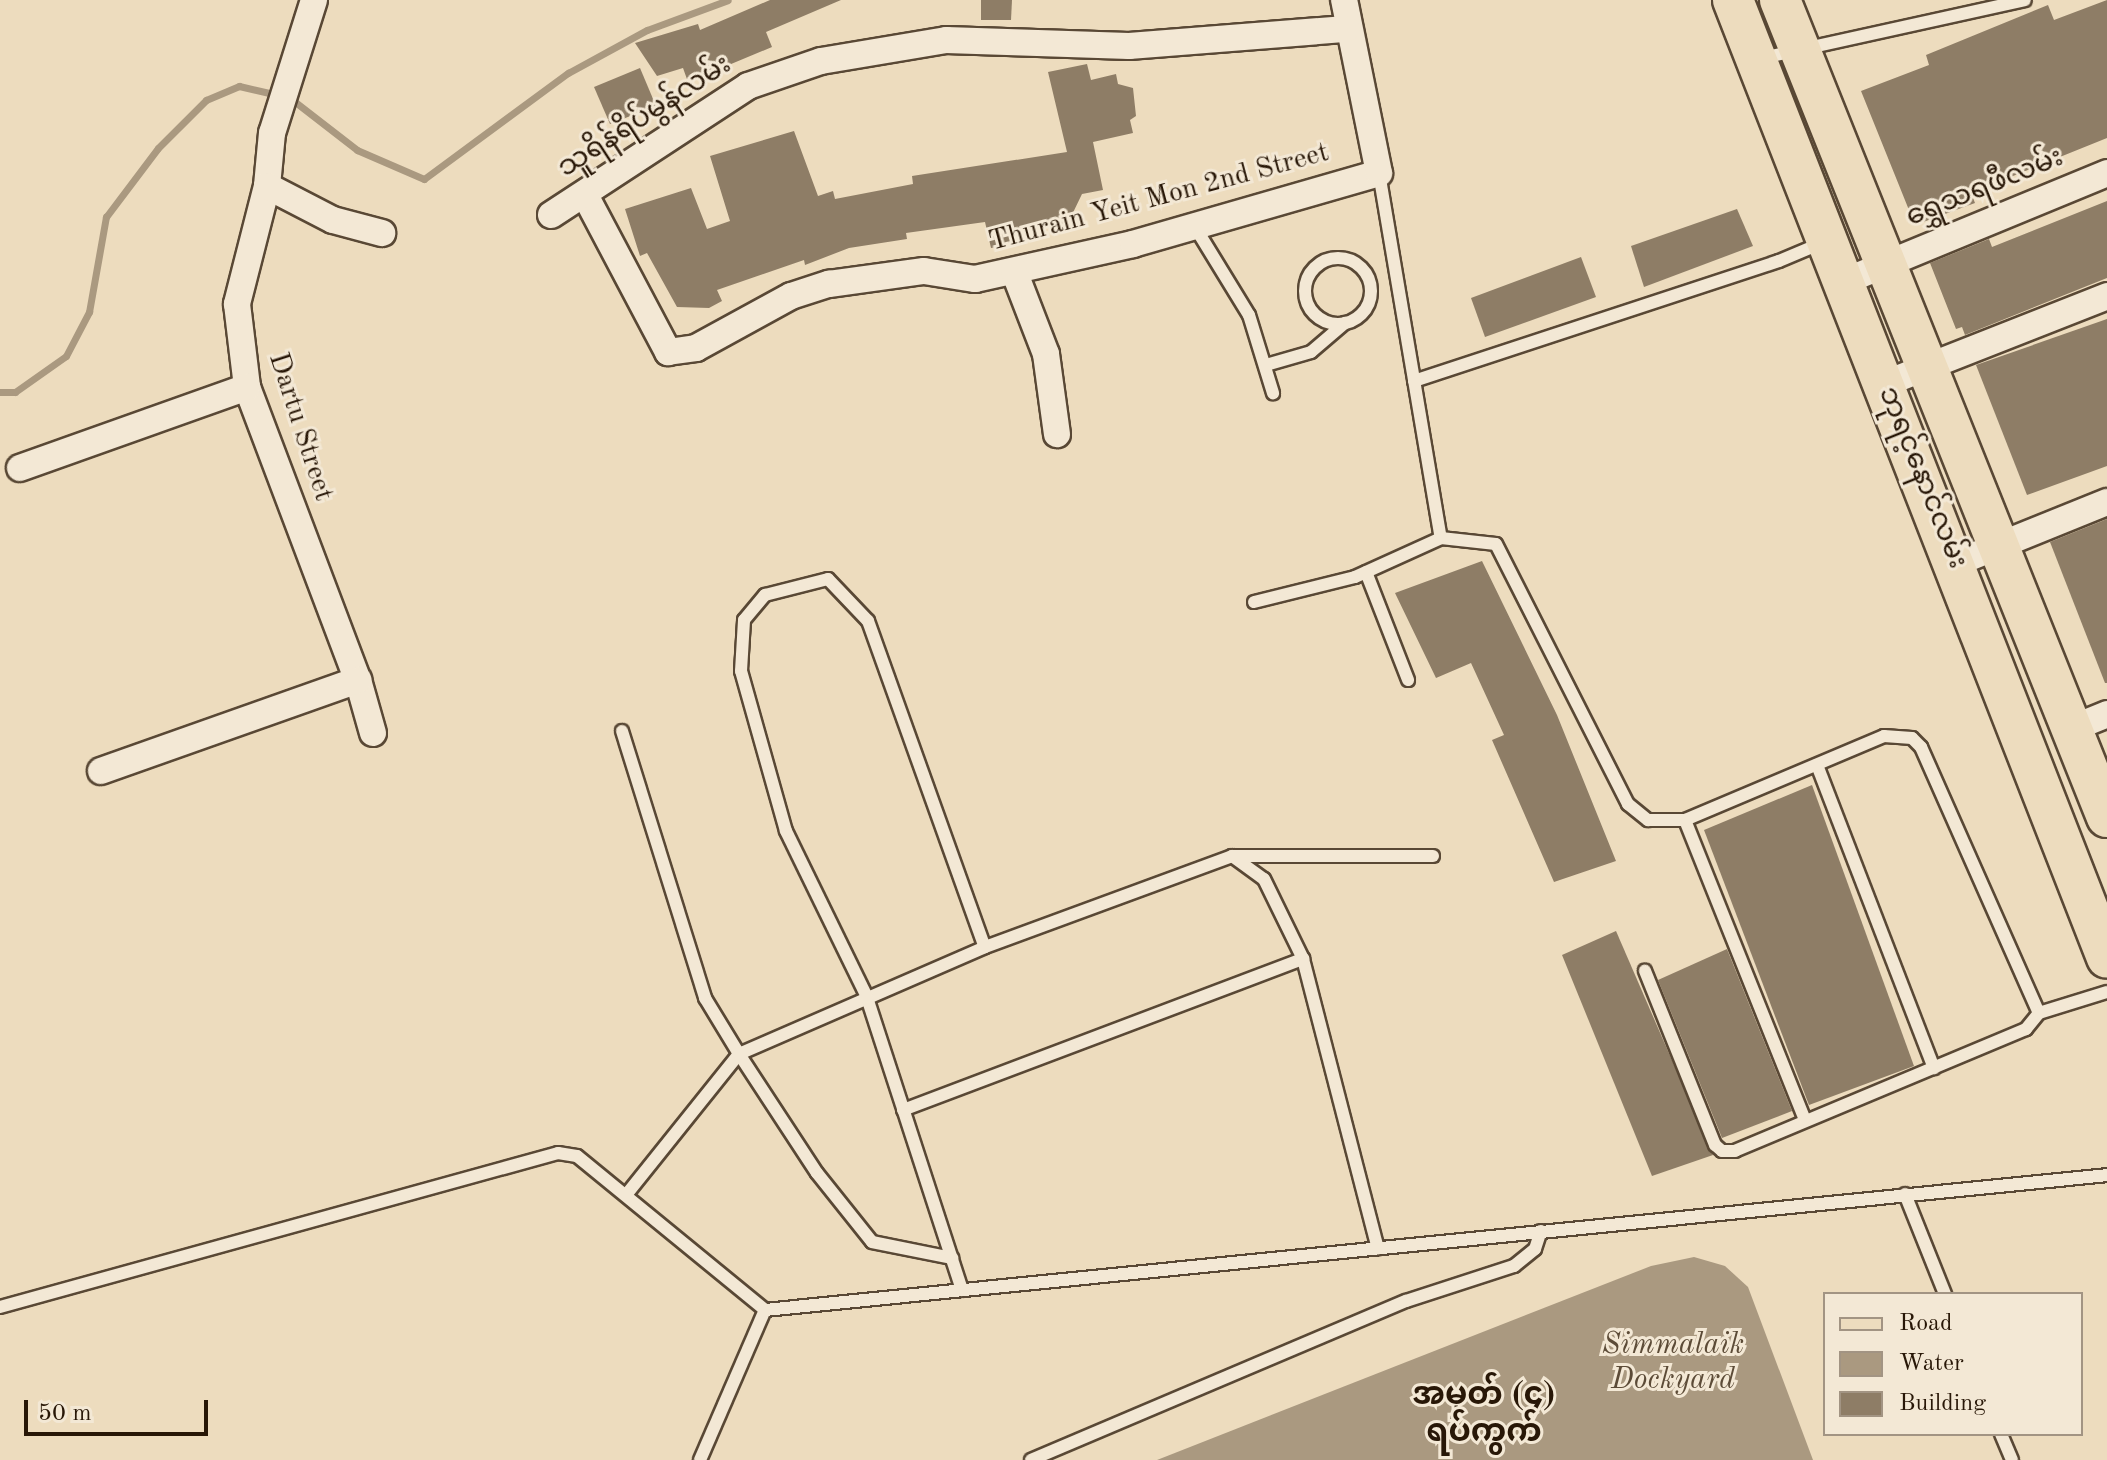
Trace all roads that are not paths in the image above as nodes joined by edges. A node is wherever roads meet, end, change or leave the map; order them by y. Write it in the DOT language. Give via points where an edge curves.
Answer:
graph roads {
  1 [pos="314,0"];
  2 [pos="1344,0"];
  3 [pos="2025,0"];
  4 [pos="1763,5"];
  5 [pos="1346,29"];
  6 [pos="1799,47"];
  7 [pos="1756,60"];
  8 [pos="1379,173"];
  9 [pos="2107,173"];
  10 [pos="267,186"];
  11 [pos="585,195"];
  12 [pos="551,215"];
  13 [pos="1195,227"];
  14 [pos="382,233"];
  15 [pos="1826,241"];
  16 [pos="1887,263"];
  17 [pos="1014,271"];
  18 [pos="1843,282"];
  19 [pos="2107,296"];
  20 [pos="1345,323"];
  21 [pos="1266,365"];
  22 [pos="1929,365"];
  23 [pos="1414,381"];
  24 [pos="1884,384"];
  25 [pos="247,387"];
  26 [pos="1273,393"];
  27 [pos="1057,434"];
  28 [pos="20,468"];
  29 [pos="2107,502"];
  30 [pos="1441,538"];
  31 [pos="2001,545"];
  32 [pos="1956,563"];
  33 [pos="1366,572"];
  34 [pos="1254,602"];
  35 [pos="358,680"];
  36 [pos="1408,680"];
  37 [pos="2090,721"];
  38 [pos="622,731"];
  39 [pos="373,733"];
  40 [pos="1817,765"];
  41 [pos="101,771"];
  42 [pos="2107,817"];
  43 [pos="1685,820"];
  44 [pos="1232,856"];
  45 [pos="1433,856"];
  46 [pos="985,947"];
  47 [pos="2107,958"];
  48 [pos="1303,959"];
  49 [pos="1645,971"];
  50 [pos="2107,992"];
  51 [pos="867,997"];
  52 [pos="2039,1013"];
  53 [pos="739,1054"];
  54 [pos="1934,1068"];
  55 [pos="903,1110"];
  56 [pos="1804,1118"];
  57 [pos="2107,1175"];
  58 [pos="1905,1194"];
  59 [pos="626,1195"];
  60 [pos="1541,1231"];
  61 [pos="1378,1248"];
  62 [pos="952,1258"];
  63 [pos="962,1290"];
  64 [pos="1944,1292"];
  65 [pos="0,1307"];
  66 [pos="765,1310"];
  67 [pos="2002,1436"];
  68 [pos="700,1460"];
  69 [pos="1031,1460"];
  70 [pos="2012,1460"];
  1 -- 10 [label="street, Dartu Street" via="272,133"];
  2 -- 5 [label="street"];
  3 -- 6 [label="lane"];
  4 -- 6 [label="main road, ဘုရင့်နောင်လမ်း"];
  4 -- 7 [label="main road, ဘုရင့်နောင်လမ်း"];
  5 -- 8 [label="street"];
  5 -- 11 [label="street, သူရိန်ရိပ်မွန်လမ်း" via="1129,46 946,40 821,61 748,86"];
  6 -- 7 [label="lane"];
  6 -- 16 [label="main road, ဘုရင့်နောင်လမ်း"];
  7 -- 15 [label="main road, ဘုရင့်နောင်လမ်း"];
  8 -- 13 [label="street, Thurain Yeit Mon 2nd Street"];
  8 -- 23 [label="lane"];
  9 -- 16 [label="street, ရွှေသရဖီလမ်း"];
  10 -- 14 [label="street" via="333,220"];
  10 -- 25 [label="street, Dartu Street" via="237,304"];
  11 -- 12 [label="street, သူရိန်ရိပ်မွန်လမ်း"];
  11 -- 17 [label="street, Thurain Yeit Mon 2nd Street" via="668,352 696,348 791,296 829,284 924,271 975,279"];
  13 -- 17 [label="street, Thurain Yeit Mon 2nd Street"];
  13 -- 21 [label="lane" via="1249,315"];
  15 -- 18 [label="main road, ဘုရင့်နောင်လမ်း"];
  15 -- 23 [label="lane"];
  16 -- 18 [label="street, ရွှေသရဖီလမ်း"];
  16 -- 22 [label="main road, ဘုရင့်နောင်လမ်း"];
  17 -- 27 [label="street" via="1046,354"];
  18 -- 24 [label="main road, ဘုရင့်နောင်လမ်း"];
  19 -- 22 [label="street"];
  20 -- 20 [label="lane" via="1320,318 1305,298 1310,273 1331,258 1356,263 1370,284 1366,309"];
  20 -- 21 [label="lane" via="1311,352"];
  21 -- 26 [label="lane"];
  22 -- 24 [label="street"];
  22 -- 31 [label="main road, ဘုရင့်နောင်လမ်း"];
  23 -- 30 [label="lane"];
  24 -- 32 [label="main road, ဘုရင့်နောင်လမ်း"];
  25 -- 28 [label="street"];
  25 -- 35 [label="street, Dartu Street"];
  29 -- 31 [label="street"];
  30 -- 33 [label="lane"];
  30 -- 43 [label="lane" via="1496,544 1628,804 1648,820"];
  31 -- 32 [label="street"];
  31 -- 37 [label="main road, ဘုရင့်နောင်လမ်း"];
  32 -- 47 [label="main road, ဘုရင့်နောင်လမ်း"];
  33 -- 34 [label="lane"];
  33 -- 36 [label="lane"];
  35 -- 39 [label="street, Dartu Street"];
  35 -- 41 [label="street"];
  37 -- 42 [label="main road, ဘုရင့်နောင်လမ်း"];
  38 -- 53 [label="lane" via="705,998"];
  40 -- 43 [label="lane"];
  40 -- 52 [label="lane" via="1884,736 1912,738 1921,747"];
  40 -- 54 [label="lane"];
  43 -- 56 [label="lane"];
  44 -- 45 [label="lane"];
  44 -- 46 [label="lane"];
  44 -- 48 [label="lane" via="1264,879"];
  46 -- 51 [label="lane"];
  46 -- 51 [label="lane" via="868,621 828,579 765,595 744,620 741,671 786,831"];
  48 -- 55 [label="lane"];
  48 -- 61 [label="lane"];
  49 -- 56 [label="lane" via="1715,1145 1735,1151"];
  50 -- 52 [label="lane"];
  51 -- 53 [label="lane"];
  51 -- 55 [label="lane"];
  52 -- 54 [label="lane" via="2026,1029"];
  53 -- 59 [label="lane"];
  53 -- 62 [label="lane" via="817,1173 872,1242"];
  54 -- 56 [label="lane"];
  55 -- 62 [label="lane"];
  57 -- 58 [label="lane"];
  58 -- 60 [label="lane"];
  58 -- 64 [label="lane"];
  59 -- 65 [label="lane" via="577,1156 538,1155"];
  59 -- 66 [label="lane"];
  60 -- 61 [label="lane"];
  60 -- 69 [label="lane" via="1535,1249 1514,1266 1406,1301"];
  61 -- 63 [label="lane"];
  62 -- 63 [label="lane"];
  63 -- 66 [label="lane"];
  66 -- 68 [label="lane"];
  67 -- 70 [label="lane"];
}
